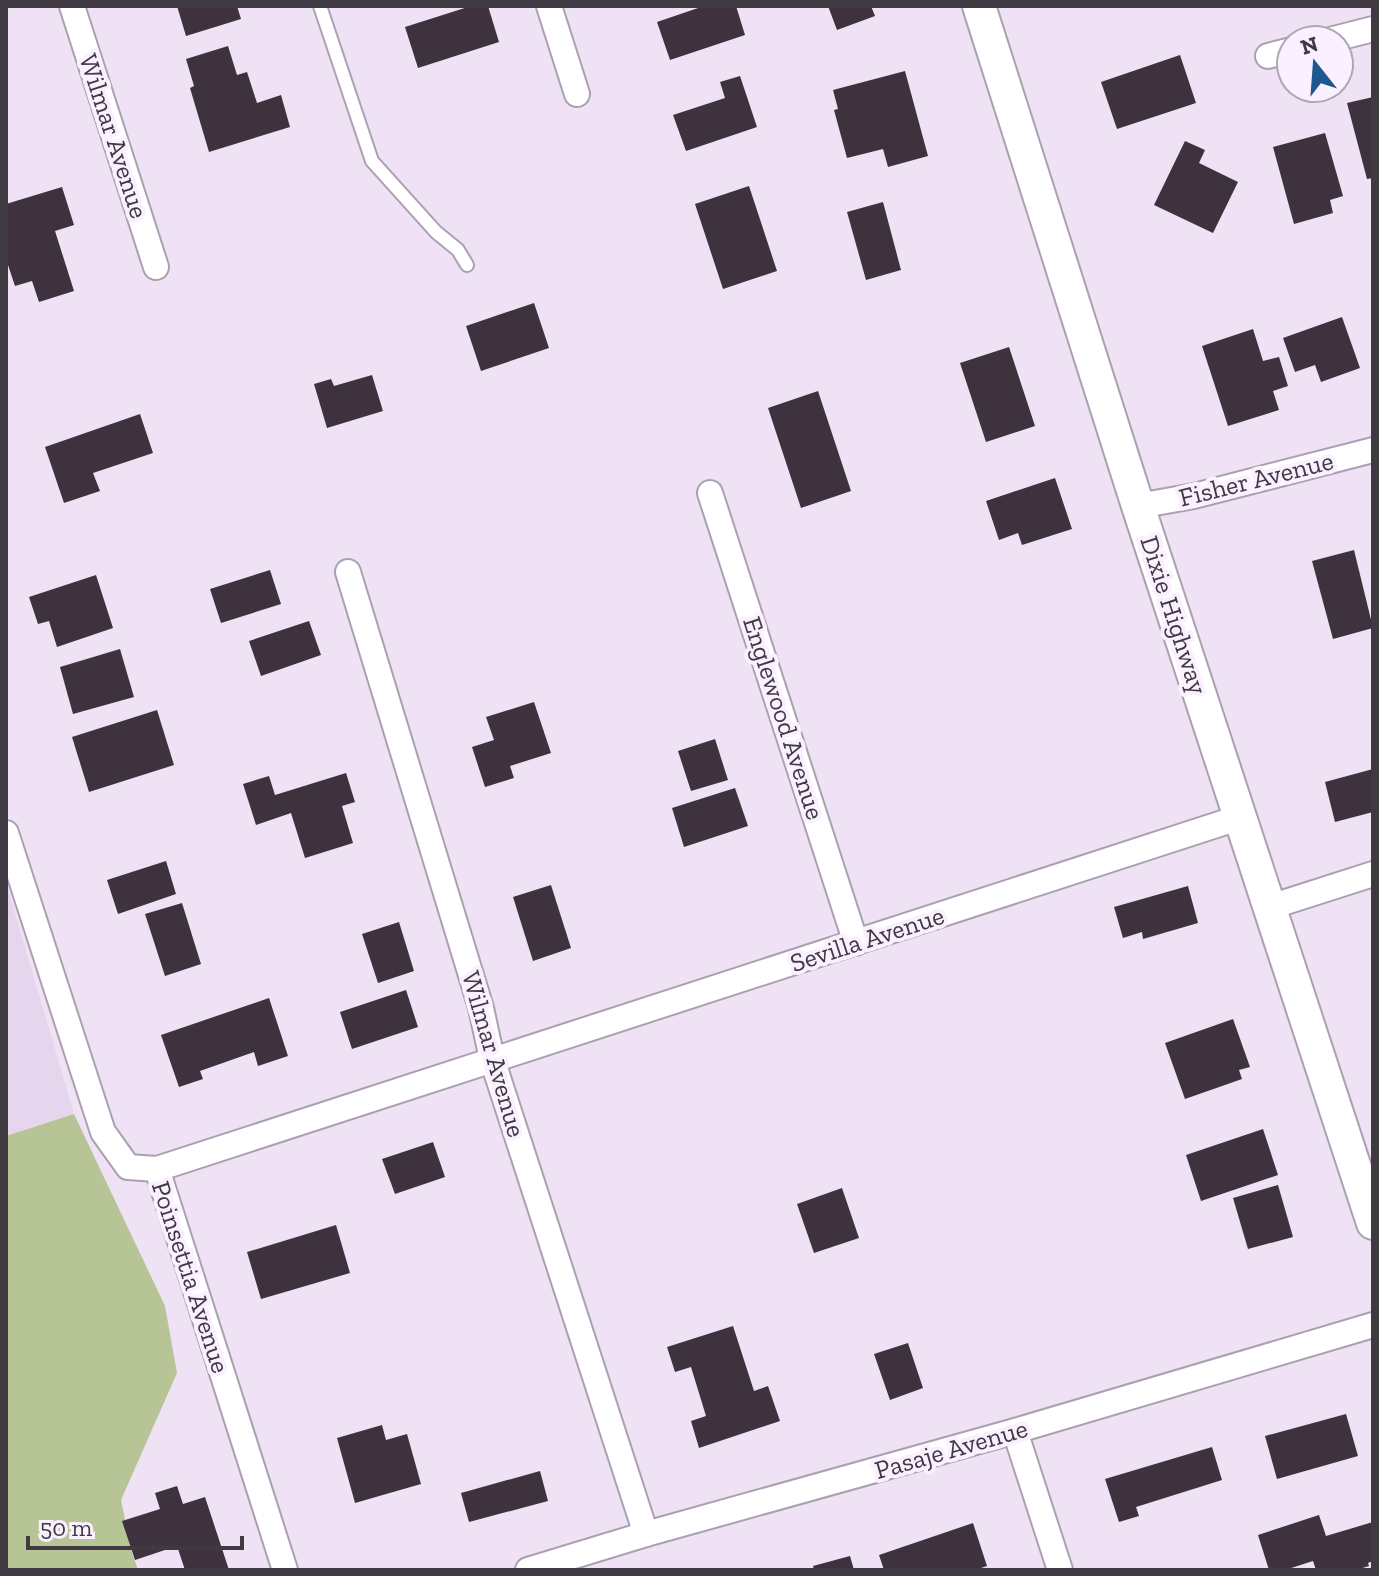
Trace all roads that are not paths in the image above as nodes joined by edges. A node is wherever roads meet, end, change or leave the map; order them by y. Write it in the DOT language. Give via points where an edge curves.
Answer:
graph roads {
  1 [pos="72,6"];
  2 [pos="320,6"];
  3 [pos="549,6"];
  4 [pos="979,6"];
  5 [pos="577,94"];
  6 [pos="467,265"];
  7 [pos="156,267"];
  8 [pos="1373,450"];
  9 [pos="710,493"];
  10 [pos="1138,506"];
  11 [pos="348,572"];
  12 [pos="1241,817"];
  13 [pos="6,833"];
  14 [pos="1373,874"];
  15 [pos="1270,907"];
  16 [pos="856,943"];
  17 [pos="492,1059"];
  18 [pos="157,1169"];
  19 [pos="1373,1223"];
  20 [pos="1373,1325"];
  21 [pos="1015,1431"];
  22 [pos="646,1534"];
  23 [pos="285,1570"];
  24 [pos="528,1570"];
  25 [pos="1060,1570"];
  1 -- 7 [label="street, Wilmar Avenue"];
  2 -- 6 [label="lane" via="372,161"];
  3 -- 5 [label="street"];
  4 -- 10 [label="street, Dixie Highway"];
  8 -- 10 [label="street, Fisher Avenue"];
  9 -- 16 [label="street, Englewood Avenue"];
  10 -- 12 [label="street, Dixie Highway"];
  11 -- 17 [label="street, Wilmar Avenue"];
  12 -- 15 [label="street, Dixie Highway"];
  12 -- 16 [label="street, Sevilla Avenue"];
  13 -- 18 [label="street, Poinsettia Avenue" via="103,1132 128,1167"];
  14 -- 15 [label="street"];
  15 -- 19 [label="street, Dixie Highway"];
  16 -- 17 [label="street, Sevilla Avenue"];
  17 -- 18 [label="street"];
  17 -- 22 [label="street, Wilmar Avenue"];
  18 -- 23 [label="street, Poinsettia Avenue"];
  20 -- 21 [label="street, Pasaje Avenue"];
  21 -- 22 [label="street, Pasaje Avenue"];
  21 -- 25 [label="street"];
  22 -- 24 [label="street, Pasaje Avenue"];
}
